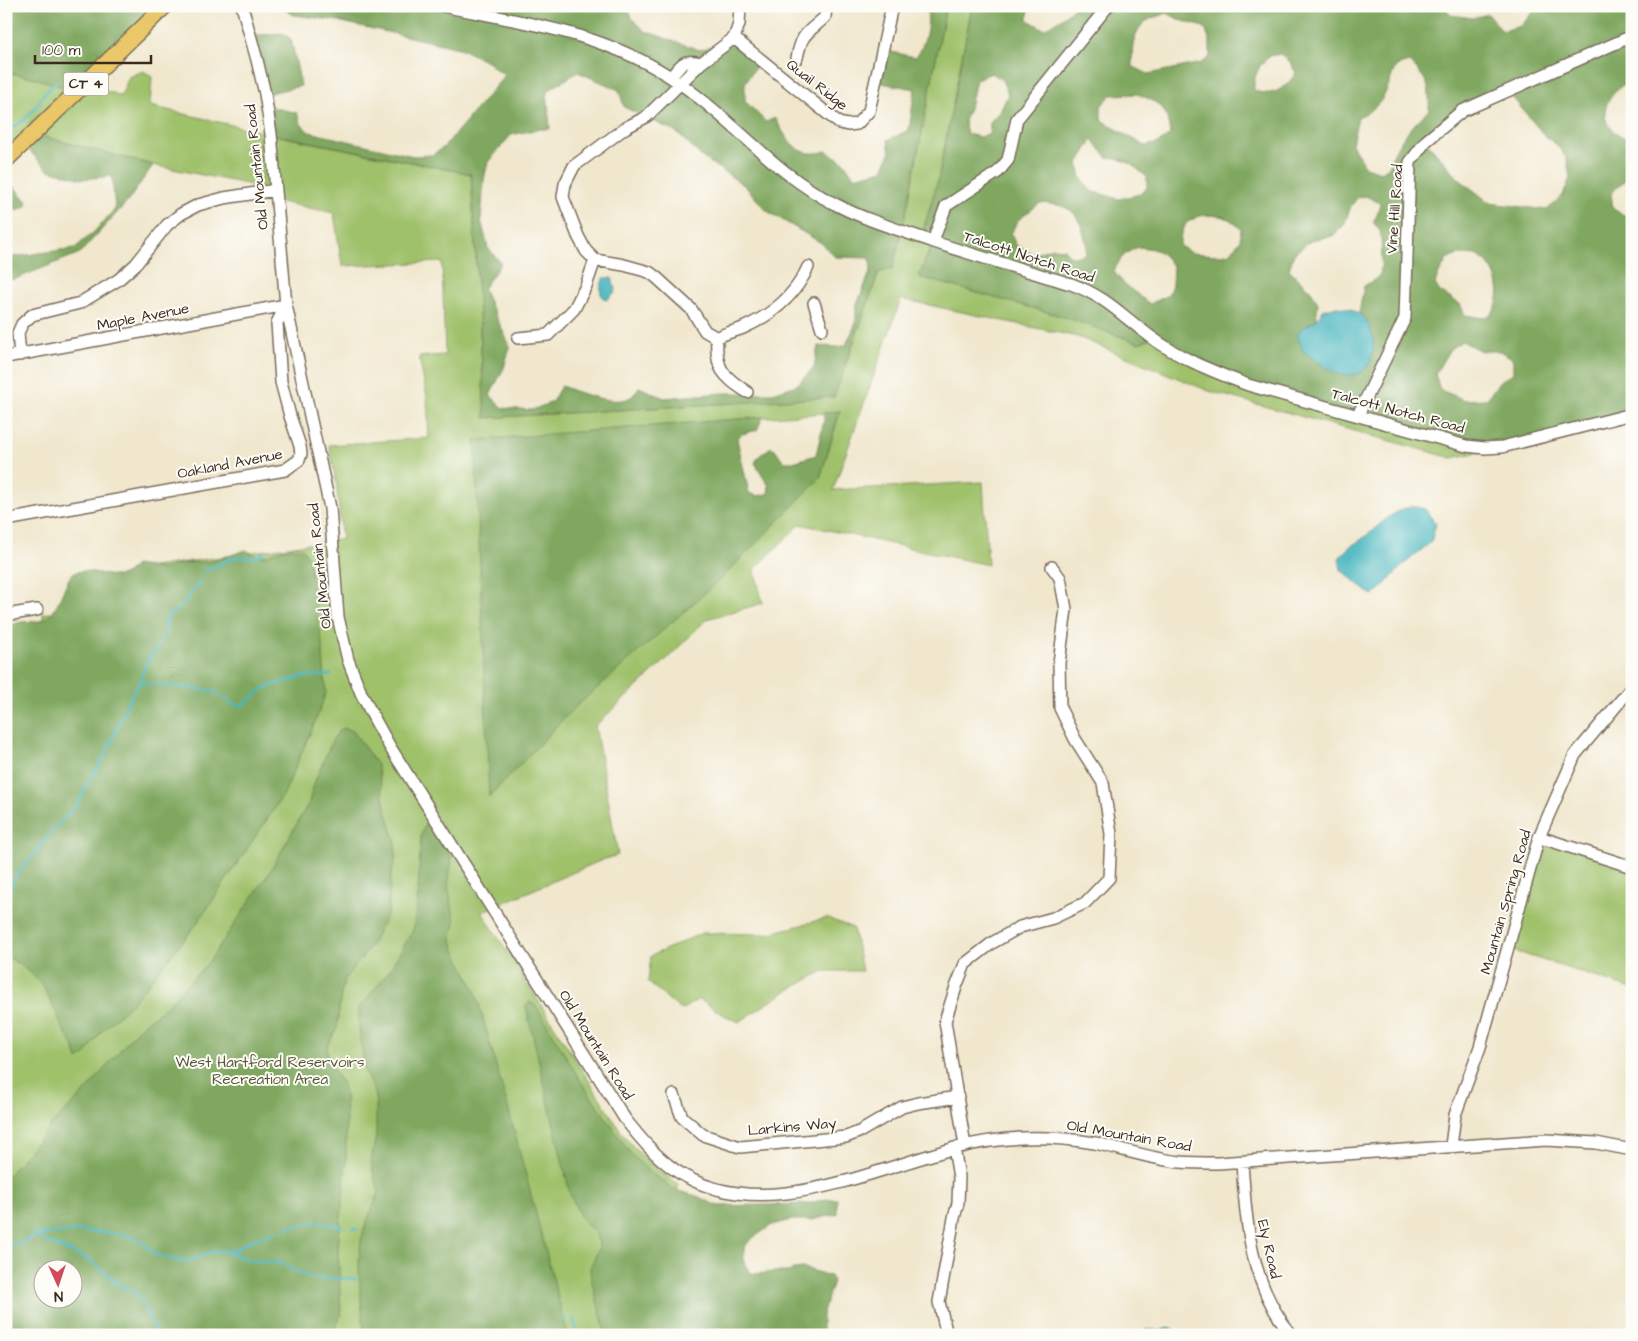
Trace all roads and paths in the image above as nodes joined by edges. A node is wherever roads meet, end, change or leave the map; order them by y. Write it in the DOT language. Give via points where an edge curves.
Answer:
graph roads {
  1 [pos="165,6"];
  2 [pos="242,6"];
  3 [pos="443,6"];
  4 [pos="740,6"];
  5 [pos="826,6"];
  6 [pos="892,6"];
  7 [pos="1108,6"];
  8 [pos="1632,36"];
  9 [pos="734,38"];
  10 [pos="797,58"];
  11 [pos="676,80"];
  12 [pos="6,160"];
  13 [pos="276,190"];
  14 [pos="933,242"];
  15 [pos="595,260"];
  16 [pos="808,267"];
  17 [pos="814,303"];
  18 [pos="286,305"];
  19 [pos="822,329"];
  20 [pos="518,338"];
  21 [pos="717,338"];
  22 [pos="20,355"];
  23 [pos="6,357"];
  24 [pos="748,392"];
  25 [pos="1632,414"];
  26 [pos="1358,415"];
  27 [pos="6,520"];
  28 [pos="1052,567"];
  29 [pos="38,610"];
  30 [pos="6,615"];
  31 [pos="1632,687"];
  32 [pos="1539,837"];
  33 [pos="1632,867"];
  34 [pos="674,1095"];
  35 [pos="958,1097"];
  36 [pos="1452,1146"];
  37 [pos="960,1147"];
  38 [pos="1632,1150"];
  39 [pos="1242,1162"];
  40 [pos="947,1335"];
  41 [pos="1292,1335"];
  1 -- 12 [label="main road, CT 4"];
  2 -- 13 [label="street, Old Mountain Road" via="265,94"];
  3 -- 11 [label="street, Talcott Notch Road" via="584,36 633,55"];
  4 -- 9 [label="street"];
  5 -- 10 [label="street" via="825,17 802,39"];
  6 -- 9 [label="street, Quail Ridge" via="869,111 857,124 839,123"];
  7 -- 14 [label="street" via="1017,119 1008,160 998,172 946,206"];
  8 -- 26 [label="street, Vine Hill Road" via="1462,111 1426,141 1410,162 1405,318"];
  9 -- 11 [label="street"];
  11 -- 14 [label="street, Talcott Notch Road" via="790,177 812,191 864,218"];
  11 -- 15 [label="street" via="646,117 625,128 574,166 565,184 564,197 569,216 586,251"];
  13 -- 18 [label="street, Old Mountain Road"];
  13 -- 22 [label="street" via="224,198 198,205 181,214 118,280 80,303 32,315 18,333"];
  14 -- 26 [label="street, Talcott Notch Road" via="1094,294 1151,338 1216,372 1283,396"];
  15 -- 20 [label="street" via="574,309 548,335"];
  15 -- 21 [label="street" via="632,267 656,276 691,309 705,331"];
  16 -- 21 [label="street" via="798,286 777,308"];
  17 -- 19 [label="street"];
  18 -- 22 [label="street, Maple Avenue"];
  18 -- 27 [label="street, Oakland Avenue" via="277,323 281,382 301,454 293,466"];
  18 -- 37 [label="street, Old Mountain Road" via="330,508 338,617 348,660 361,693 390,747 641,1140 690,1178 722,1190 756,1195 817,1187"];
  21 -- 24 [label="street" via="716,351 721,370"];
  22 -- 23 [label="street, Maple Avenue"];
  25 -- 26 [label="street, Talcott Notch Road" via="1502,447 1485,448 1466,446"];
  28 -- 35 [label="street" via="1060,578 1066,609 1059,663 1060,708 1074,739 1103,783 1111,834 1109,878 1085,903 1054,918 1020,927 965,964 945,1021"];
  29 -- 30 [label="street"];
  31 -- 32 [label="street, Mountain Spring Road" via="1575,755"];
  32 -- 33 [label="street"];
  32 -- 36 [label="street, Mountain Spring Road" via="1480,1047 1455,1116"];
  34 -- 35 [label="street, Larkins Way" via="682,1117 703,1135 740,1146 846,1137 902,1107"];
  35 -- 37 [label="street"];
  36 -- 38 [label="street, Old Mountain Road" via="1553,1140"];
  36 -- 39 [label="street, Old Mountain Road"];
  37 -- 39 [label="street, Old Mountain Road" via="1003,1139 1046,1138 1094,1143 1179,1162"];
  37 -- 40 [label="street" via="958,1203 938,1302"];
  39 -- 41 [label="street, Ely Road" via="1253,1259 1272,1308"];
}
